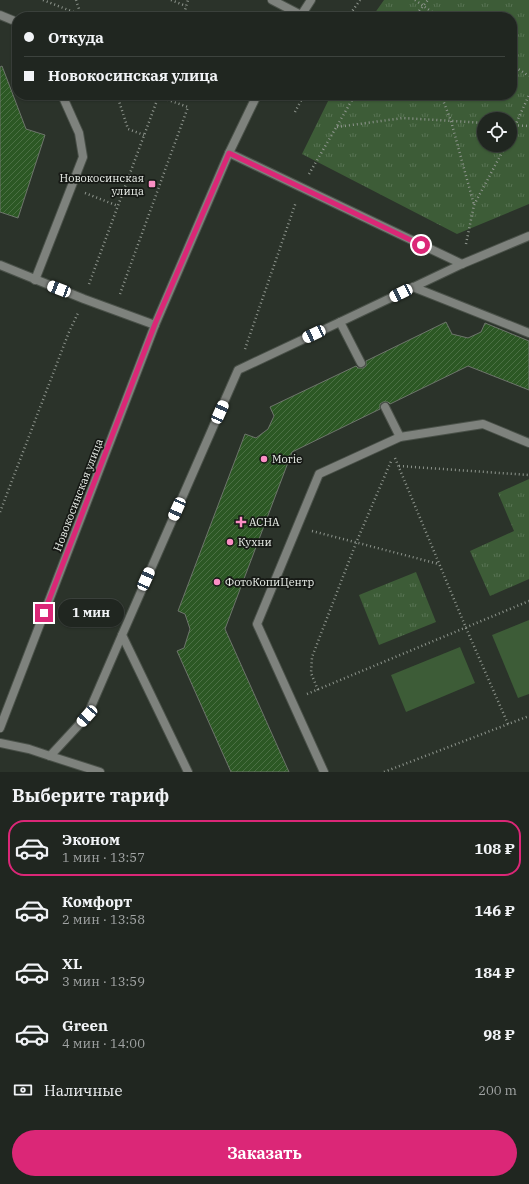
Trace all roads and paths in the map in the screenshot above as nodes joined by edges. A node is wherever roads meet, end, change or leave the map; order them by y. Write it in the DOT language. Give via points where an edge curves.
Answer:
graph roads {
  1 [pos="43,0"];
  2 [pos="76,0"];
  3 [pos="171,0"];
  4 [pos="188,0"];
  5 [pos="272,0"];
  6 [pos="311,0"];
  7 [pos="360,0"];
  8 [pos="415,0"];
  9 [pos="428,0"];
  10 [pos="186,6"];
  11 [pos="423,6"];
  12 [pos="71,12"];
  13 [pos="79,12"];
  14 [pos="184,12"];
  15 [pos="294,12"];
  16 [pos="304,12"];
  17 [pos="352,12"];
  18 [pos="418,12"];
  19 [pos="432,12"];
  20 [pos="0,15"];
  21 [pos="12,20"];
  22 [pos="517,68"];
  23 [pos="529,76"];
  24 [pos="529,95"];
  25 [pos="64,100"];
  26 [pos="119,100"];
  27 [pos="168,100"];
  28 [pos="255,100"];
  29 [pos="301,100"];
  30 [pos="352,100"];
  31 [pos="444,100"];
  32 [pos="295,112"];
  33 [pos="451,121"];
  34 [pos="477,123"];
  35 [pos="517,124"];
  36 [pos="517,126"];
  37 [pos="529,126"];
  38 [pos="337,127"];
  39 [pos="144,135"];
  40 [pos="502,152"];
  41 [pos="229,153"];
  42 [pos="301,188"];
  43 [pos="474,205"];
  44 [pos="529,236"];
  45 [pos="462,264"];
  46 [pos="0,265"];
  47 [pos="35,280"];
  48 [pos="89,285"];
  49 [pos="95,287"];
  50 [pos="413,287"];
  51 [pos="114,292"];
  52 [pos="340,322"];
  53 [pos="155,324"];
  54 [pos="529,333"];
  55 [pos="361,363"];
  56 [pos="238,370"];
  57 [pos="384,407"];
  58 [pos="400,437"];
  59 [pos="529,443"];
  60 [pos="399,466"];
  61 [pos="529,475"];
  62 [pos="297,527"];
  63 [pos="356,542"];
  64 [pos="440,564"];
  65 [pos="529,602"];
  66 [pos="466,628"];
  67 [pos="122,635"];
  68 [pos="318,690"];
  69 [pos="292,700"];
  70 [pos="529,716"];
  71 [pos="508,724"];
  72 [pos="0,728"];
  73 [pos="0,743"];
  74 [pos="50,756"];
  75 [pos="100,772"];
  76 [pos="188,772"];
  77 [pos="324,772"];
  78 [pos="384,772"];
  1 -- 12 [label="path"];
  2 -- 13 [label="path"];
  3 -- 10 [label="path"];
  4 -- 10 [label="path"];
  5 -- 15 [label="street"];
  6 -- 16 [label="street"];
  7 -- 17 [label="path"];
  8 -- 11 [label="path"];
  9 -- 11 [label="path"];
  10 -- 14 [label="path"];
  11 -- 18 [label="path"];
  11 -- 19 [label="path"];
  20 -- 21 [label="street"];
  22 -- 23 [label="path"];
  24 -- 35 [label="path"];
  25 -- 47 [label="street" via="79,133 83,157"];
  26 -- 39 [label="path" via="128,129"];
  27 -- 51 [label="path" via="188,107 120,294"];
  28 -- 41 [label="street, Новокосинская улица"];
  29 -- 32 [label="path"];
  30 -- 38 [label="path"];
  31 -- 33 [label="path"];
  33 -- 34 [label="path"];
  33 -- 38 [label="path" via="404,118"];
  33 -- 43 [label="path"];
  36 -- 37 [label="path"];
  38 -- 42 [label="path"];
  40 -- 43 [label="path"];
  41 -- 42 [label="street"];
  41 -- 53 [label="street, Новокосинская улица"];
  42 -- 45 [label="street"];
  42 -- 56 [label="path"];
  43 -- 45 [label="path"];
  44 -- 45 [label="street"];
  45 -- 50 [label="street"];
  46 -- 47 [label="street"];
  47 -- 53 [label="street"];
  48 -- 49 [label="path"];
  50 -- 52 [label="street"];
  50 -- 54 [label="street"];
  52 -- 55 [label="street"];
  52 -- 56 [label="street"];
  53 -- 72 [label="street, Новокосинская улица"];
  56 -- 67 [label="street"];
  57 -- 58 [label="street"];
  58 -- 59 [label="street" via="483,424"];
  58 -- 62 [label="street" via="319,474"];
  60 -- 61 [label="path"];
  60 -- 63 [label="path" via="394,455"];
  60 -- 64 [label="path"];
  62 -- 63 [label="path"];
  62 -- 69 [label="street" via="257,624"];
  63 -- 64 [label="path"];
  63 -- 68 [label="path" via="312,657 311,673"];
  64 -- 66 [label="path"];
  65 -- 66 [label="path"];
  66 -- 68 [label="path"];
  66 -- 71 [label="path"];
  67 -- 74 [label="street" via="87,716"];
  67 -- 76 [label="street"];
  68 -- 69 [label="path"];
  69 -- 77 [label="street"];
  70 -- 71 [label="path"];
  71 -- 78 [label="path"];
  73 -- 74 [label="street"];
  74 -- 75 [label="street"];
}
